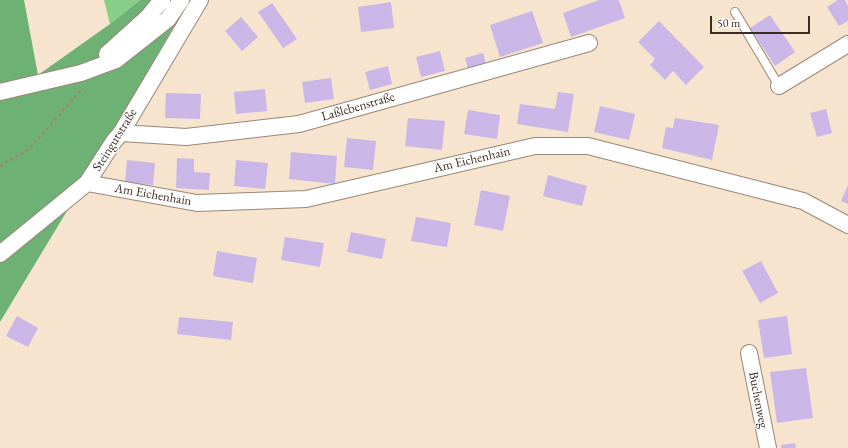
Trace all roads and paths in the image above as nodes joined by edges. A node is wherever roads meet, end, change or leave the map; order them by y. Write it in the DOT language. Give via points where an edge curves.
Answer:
graph roads {
  1 [pos="162,0"];
  2 [pos="181,0"];
  3 [pos="200,0"];
  4 [pos="735,12"];
  5 [pos="589,43"];
  6 [pos="848,44"];
  7 [pos="83,79"];
  8 [pos="779,86"];
  9 [pos="0,92"];
  10 [pos="120,133"];
  11 [pos="0,166"];
  12 [pos="87,183"];
  13 [pos="848,225"];
  14 [pos="0,254"];
  15 [pos="749,353"];
  16 [pos="768,448"];
  1 -- 7 [label="street" via="147,18"];
  2 -- 7 [label="street" via="168,18 116,60"];
  3 -- 10 [label="street, Steingutstraße"];
  4 -- 8 [label="lane"];
  5 -- 10 [label="street, Laßlebenstraße" via="299,124 186,137"];
  6 -- 8 [label="street"];
  7 -- 9 [label="street"];
  7 -- 11 [label="path" via="77,97 29,149"];
  10 -- 12 [label="street, Steingutstraße"];
  12 -- 13 [label="street, Am Eichenhain" via="197,203 306,199 535,146 588,146 803,201"];
  12 -- 14 [label="street, Steingutstraße"];
  15 -- 16 [label="street, Buchenweg"];
}
